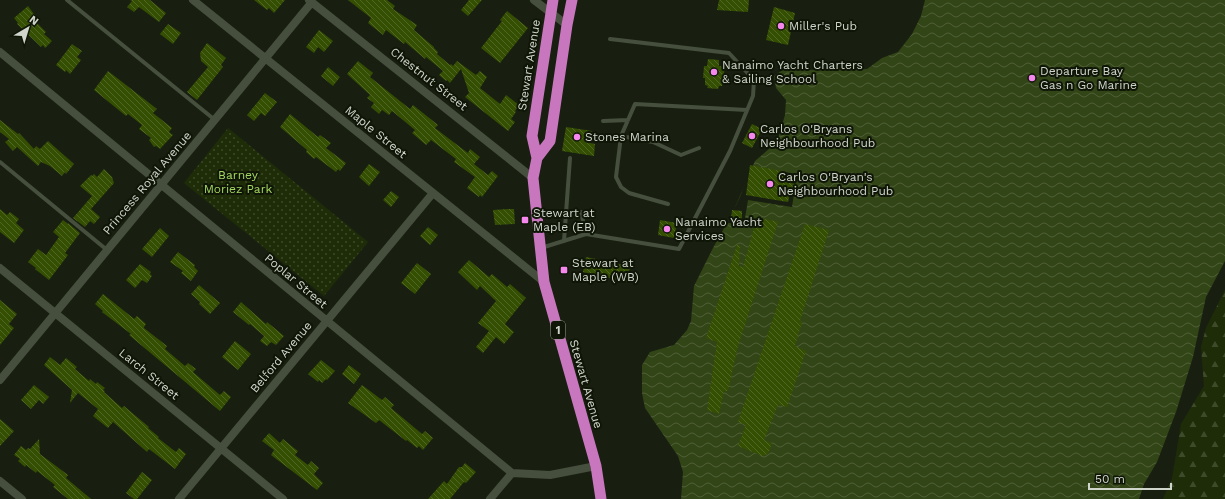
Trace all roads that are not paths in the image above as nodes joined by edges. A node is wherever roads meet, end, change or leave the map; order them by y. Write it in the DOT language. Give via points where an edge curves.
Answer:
graph roads {
  1 [pos="67,0"];
  2 [pos="193,0"];
  3 [pos="534,0"];
  4 [pos="553,0"];
  5 [pos="572,0"];
  6 [pos="311,1"];
  7 [pos="550,13"];
  8 [pos="567,25"];
  9 [pos="610,39"];
  10 [pos="0,52"];
  11 [pos="266,58"];
  12 [pos="747,110"];
  13 [pos="215,120"];
  14 [pos="628,120"];
  15 [pos="603,121"];
  16 [pos="621,136"];
  17 [pos="699,148"];
  18 [pos="537,158"];
  19 [pos="570,158"];
  20 [pos="0,162"];
  21 [pos="533,178"];
  22 [pos="162,185"];
  23 [pos="433,193"];
  24 [pos="668,204"];
  25 [pos="581,212"];
  26 [pos="586,234"];
  27 [pos="564,241"];
  28 [pos="541,248"];
  29 [pos="107,250"];
  30 [pos="0,268"];
  31 [pos="544,282"];
  32 [pos="56,313"];
  33 [pos="326,322"];
  34 [pos="1,375"];
  35 [pos="221,448"];
  36 [pos="596,466"];
  37 [pos="512,473"];
  38 [pos="0,481"];
  39 [pos="22,499"];
  40 [pos="179,499"];
  41 [pos="282,499"];
  42 [pos="490,499"];
  43 [pos="601,499"];
  1 -- 13 [label="lane"];
  2 -- 11 [label="street, Maple Street"];
  3 -- 7 [label="street"];
  4 -- 7 [label="highway, Stewart Avenue / 1"];
  5 -- 8 [label="highway, Stewart Avenue / 1"];
  6 -- 11 [label="street, Princess Royal Avenue"];
  6 -- 21 [label="street, Chestnut Street"];
  7 -- 8 [label="street"];
  7 -- 18 [label="highway, Stewart Avenue / 1" via="532,136"];
  8 -- 18 [label="highway, Stewart Avenue / 1" via="550,141"];
  9 -- 12 [label="lane" via="730,53 754,80 753,96"];
  10 -- 22 [label="street, Poplar Street"];
  11 -- 13 [label="street, Princess Royal Avenue"];
  11 -- 23 [label="street, Maple Street"];
  12 -- 14 [label="lane" via="635,104"];
  12 -- 26 [label="lane" via="730,151 679,249"];
  13 -- 22 [label="street, Princess Royal Avenue"];
  14 -- 15 [label="lane"];
  14 -- 16 [label="lane"];
  16 -- 17 [label="lane" via="653,142 681,155"];
  16 -- 24 [label="lane" via="616,177 621,187 630,194"];
  18 -- 21 [label="highway, Stewart Avenue / 1"];
  19 -- 27 [label="lane"];
  20 -- 29 [label="lane"];
  21 -- 28 [label="highway, Stewart Avenue / 1"];
  22 -- 29 [label="street, Princess Royal Avenue"];
  22 -- 33 [label="street, Poplar Street"];
  23 -- 31 [label="street, Maple Street"];
  23 -- 33 [label="street, Belford Avenue"];
  25 -- 26 [label="lane"];
  26 -- 27 [label="lane"];
  27 -- 28 [label="lane"];
  28 -- 31 [label="highway, Stewart Avenue / 1"];
  29 -- 32 [label="street, Princess Royal Avenue"];
  30 -- 32 [label="street, Larch Street"];
  31 -- 36 [label="highway, Stewart Avenue / 1"];
  32 -- 34 [label="street, Princess Royal Avenue"];
  32 -- 35 [label="street, Larch Street"];
  33 -- 35 [label="street, Belford Avenue"];
  33 -- 37 [label="street, Poplar Street"];
  35 -- 40 [label="street, Belford Avenue"];
  35 -- 41 [label="street, Larch Street"];
  36 -- 37 [label="street" via="550,475"];
  36 -- 43 [label="highway, Stewart Avenue / 1"];
  37 -- 42 [label="street"];
  38 -- 39 [label="street"];
}
